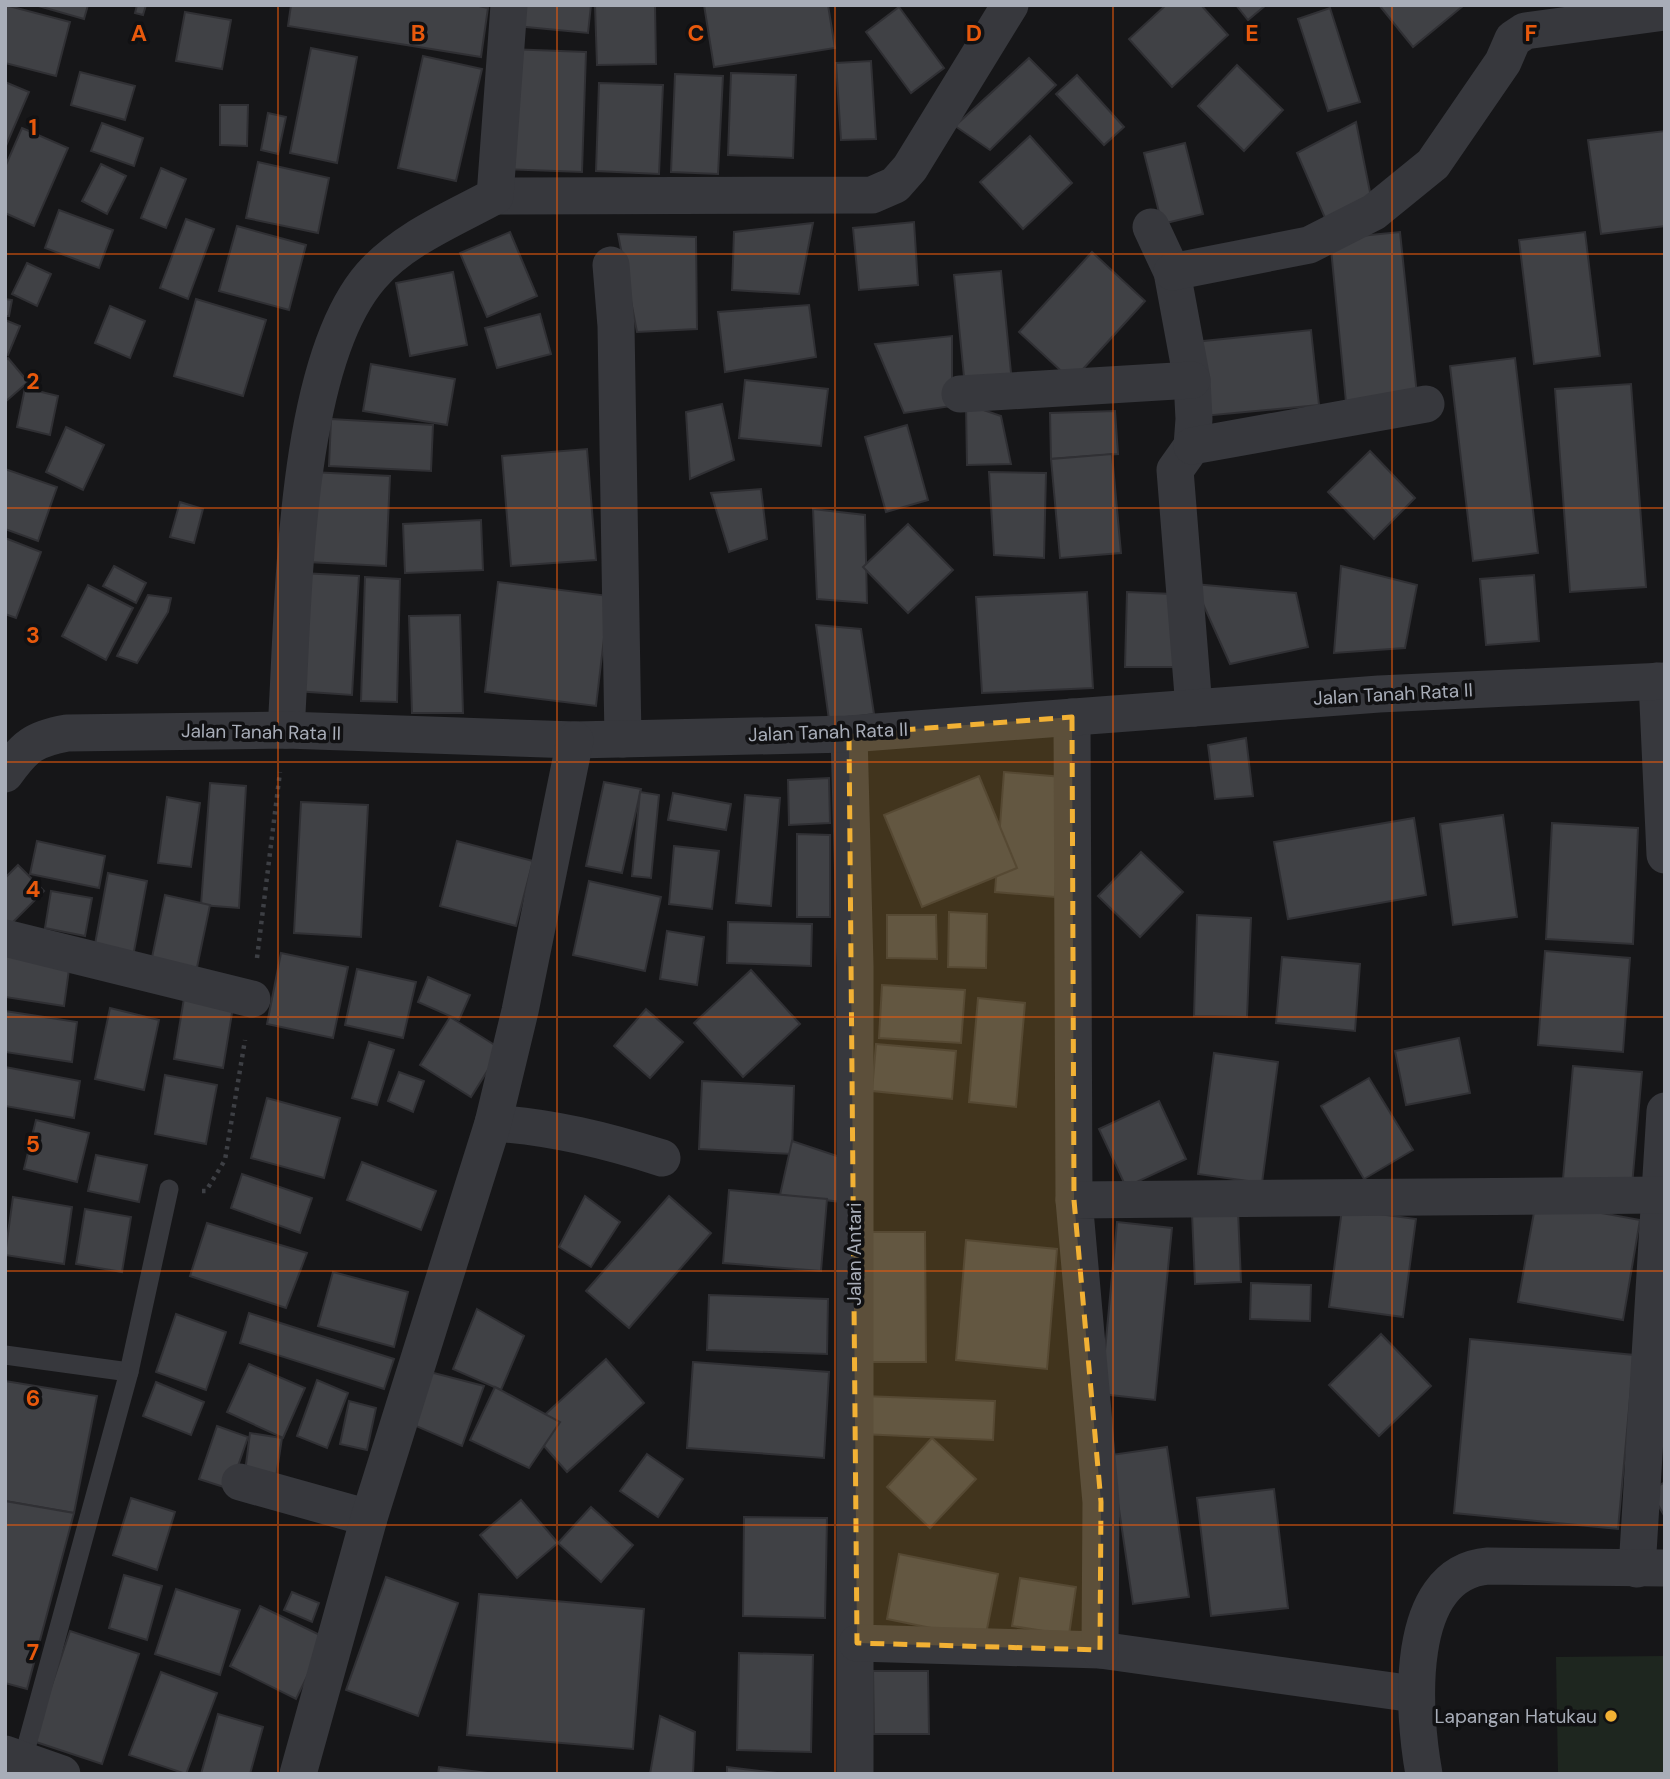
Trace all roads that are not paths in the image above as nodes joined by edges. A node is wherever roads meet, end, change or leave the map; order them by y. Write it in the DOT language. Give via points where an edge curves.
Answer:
graph roads {
  1 [pos="509,5"];
  2 [pos="1010,5"];
  3 [pos="1665,12"];
  4 [pos="495,195"];
  5 [pos="1151,227"];
  6 [pos="611,265"];
  7 [pos="1172,272"];
  8 [pos="1192,380"];
  9 [pos="960,394"];
  10 [pos="1426,404"];
  11 [pos="1192,446"];
  12 [pos="1661,681"];
  13 [pos="1194,708"];
  14 [pos="1072,718"];
  15 [pos="286,730"];
  16 [pos="849,734"];
  17 [pos="623,739"];
  18 [pos="575,740"];
  19 [pos="5,774"];
  20 [pos="1665,855"];
  21 [pos="5,938"];
  22 [pos="252,999"];
  23 [pos="1665,1111"];
  24 [pos="493,1124"];
  25 [pos="662,1158"];
  26 [pos="169,1189"];
  27 [pos="1660,1195"];
  28 [pos="1074,1200"];
  29 [pos="5,1355"];
  30 [pos="129,1372"];
  31 [pos="240,1482"];
  32 [pos="369,1518"];
  33 [pos="1651,1569"];
  34 [pos="857,1643"];
  35 [pos="1100,1650"];
  36 [pos="1414,1694"];
  37 [pos="14,1757"];
  38 [pos="62,1774"];
  39 [pos="298,1774"];
  40 [pos="855,1774"];
  41 [pos="1424,1774"];
  1 -- 4 [label="street"];
  2 -- 4 [label="street" via="911,168 895,185 872,195"];
  3 -- 7 [label="street" via="1525,31 1513,39 1503,62 1433,164 1374,212 1309,245"];
  4 -- 15 [label="street" via="400,249 372,275 340,326 326,364 305,462"];
  5 -- 7 [label="street"];
  6 -- 17 [label="street"];
  7 -- 8 [label="street"];
  8 -- 9 [label="street"];
  8 -- 11 [label="street"];
  10 -- 11 [label="street"];
  11 -- 13 [label="street" via="1175,470"];
  12 -- 13 [label="street, Jalan Tanah Rata II"];
  12 -- 20 [label="street"];
  13 -- 14 [label="street, Jalan Tanah Rata II"];
  14 -- 16 [label="street, Jalan Tanah Rata II"];
  14 -- 28 [label="street"];
  15 -- 18 [label="street, Jalan Tanah Rata II"];
  15 -- 19 [label="street, Jalan Tanah Rata II" via="67,733 40,738 21,752"];
  16 -- 17 [label="street, Jalan Tanah Rata II"];
  16 -- 34 [label="street, Jalan Antari" via="855,966"];
  17 -- 18 [label="street, Jalan Tanah Rata II"];
  18 -- 24 [label="street"];
  21 -- 22 [label="street"];
  23 -- 27 [label="street"];
  24 -- 25 [label="street" via="593,1136"];
  24 -- 32 [label="street"];
  26 -- 30 [label="lane"];
  27 -- 28 [label="street"];
  27 -- 33 [label="street"];
  28 -- 35 [label="street" via="1101,1502"];
  29 -- 30 [label="lane"];
  30 -- 37 [label="lane"];
  31 -- 32 [label="street"];
  32 -- 39 [label="street"];
  33 -- 36 [label="street" via="1488,1566 1471,1567 1452,1577 1432,1610 1418,1657"];
  34 -- 35 [label="street"];
  34 -- 40 [label="street, Jalan Antari"];
  35 -- 36 [label="street"];
  36 -- 41 [label="street"];
  37 -- 38 [label="street"];
}
